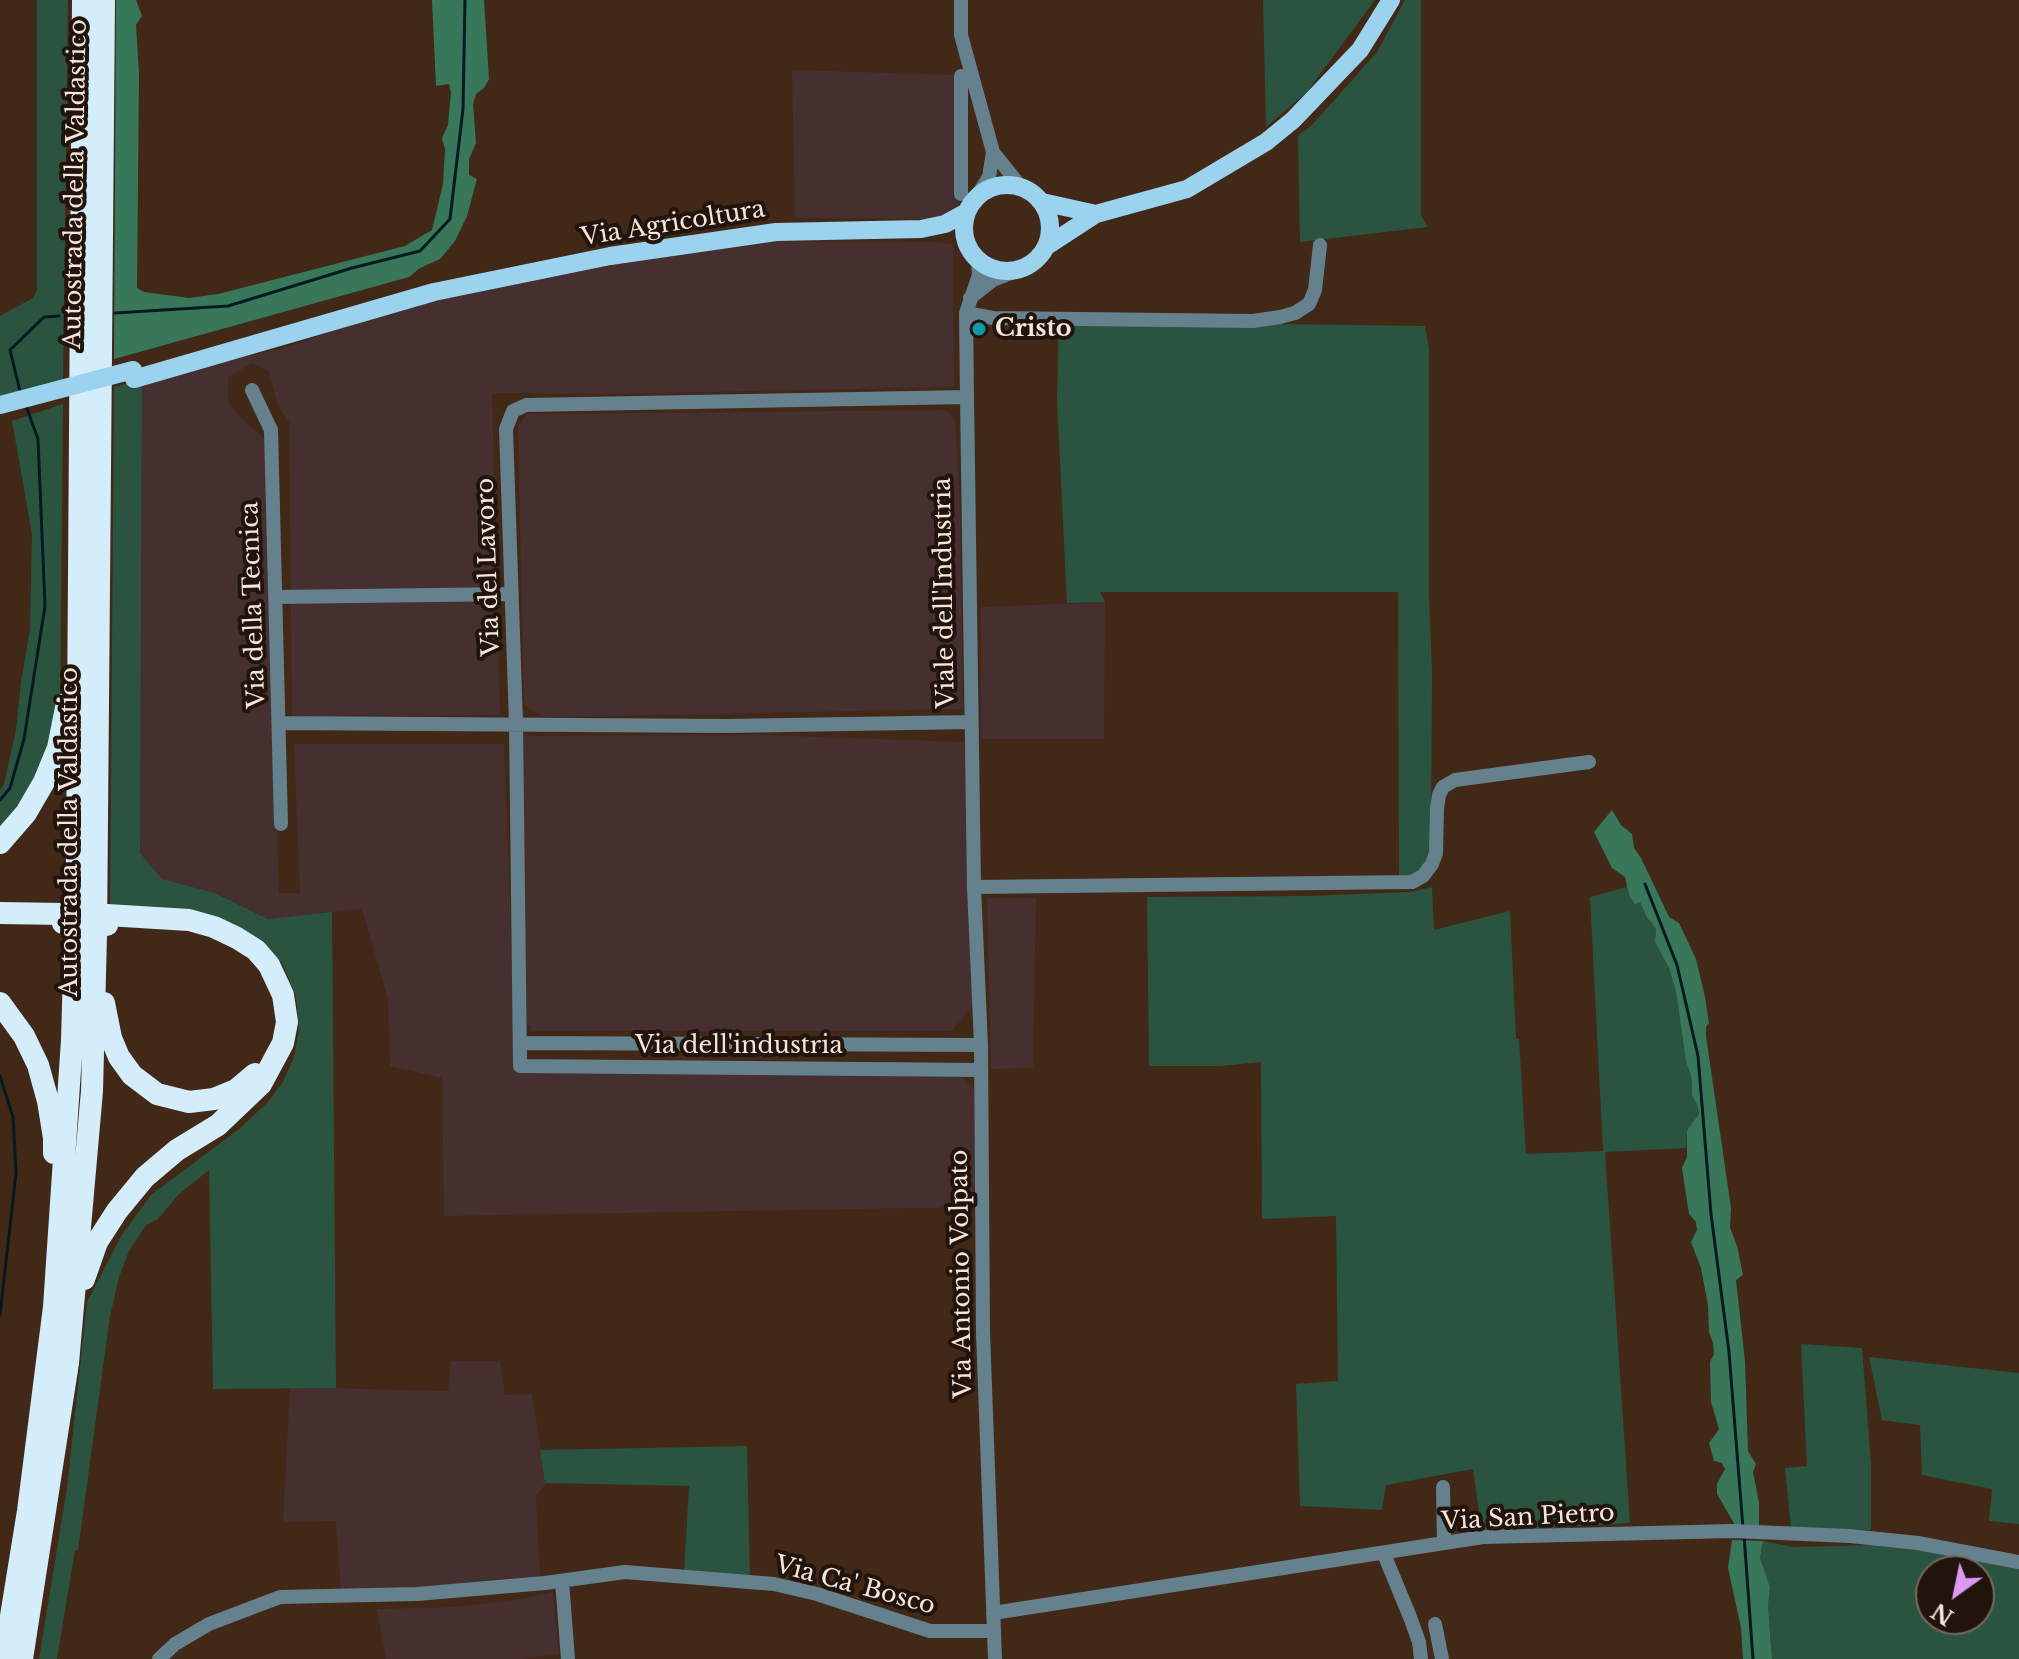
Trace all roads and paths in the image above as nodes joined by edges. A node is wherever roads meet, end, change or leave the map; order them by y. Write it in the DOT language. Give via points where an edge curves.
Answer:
graph roads {
  1 [pos="83,0"];
  2 [pos="104,0"];
  3 [pos="961,0"];
  4 [pos="1391,0"];
  5 [pos="961,76"];
  6 [pos="986,127"];
  7 [pos="961,130"];
  8 [pos="993,152"];
  9 [pos="1021,187"];
  10 [pos="968,202"];
  11 [pos="1042,202"];
  12 [pos="1096,214"];
  13 [pos="921,229"];
  14 [pos="1320,245"];
  15 [pos="1047,246"];
  16 [pos="973,254"];
  17 [pos="1024,268"];
  18 [pos="968,306"];
  19 [pos="81,334"];
  20 [pos="134,375"];
  21 [pos="252,390"];
  22 [pos="967,397"];
  23 [pos="0,405"];
  24 [pos="0,413"];
  25 [pos="512,594"];
  26 [pos="277,597"];
  27 [pos="971,722"];
  28 [pos="279,723"];
  29 [pos="516,723"];
  30 [pos="1589,762"];
  31 [pos="281,824"];
  32 [pos="0,843"];
  33 [pos="974,887"];
  34 [pos="0,913"];
  35 [pos="63,919"];
  36 [pos="0,923"];
  37 [pos="103,925"];
  38 [pos="0,1003"];
  39 [pos="520,1043"];
  40 [pos="546,1043"];
  41 [pos="981,1045"];
  42 [pos="547,1067"];
  43 [pos="981,1070"];
  44 [pos="58,1366"];
  45 [pos="1443,1490"];
  46 [pos="1444,1543"];
  47 [pos="1384,1554"];
  48 [pos="2019,1562"];
  49 [pos="562,1581"];
  50 [pos="993,1613"];
  51 [pos="1435,1624"];
  52 [pos="994,1631"];
  53 [pos="4,1659"];
  54 [pos="22,1659"];
  55 [pos="159,1659"];
  56 [pos="568,1659"];
  57 [pos="995,1659"];
  58 [pos="1421,1659"];
  59 [pos="1442,1659"];
  1 -- 19 [label="highway, Autostrada della Valdastico"];
  2 -- 37 [label="highway, Autostrada della Valdastico"];
  3 -- 6 [label="street" via="961,35"];
  4 -- 12 [label="main road" via="1360,50 1266,142 1187,189"];
  5 -- 7 [label="street"];
  6 -- 7 [label="street"];
  6 -- 8 [label="street"];
  7 -- 10 [label="street"];
  8 -- 9 [label="street"];
  8 -- 10 [label="street, Viale dell'Industria" via="989,177"];
  9 -- 10 [label="main road" via="996,186"];
  9 -- 11 [label="main road"];
  10 -- 13 [label="main road, Via Agricoltura" via="945,224"];
  10 -- 16 [label="main road, Viale dell'Industria" via="964,236"];
  11 -- 12 [label="main road"];
  11 -- 15 [label="main road" via="1050,223"];
  12 -- 15 [label="main road"];
  13 -- 16 [label="main road, Via Agricoltura" via="948,236"];
  13 -- 20 [label="main road, Via Agricoltura" via="776,232 610,256 434,292"];
  14 -- 18 [label="street" via="1309,304 1280,317 993,318"];
  15 -- 17 [label="main road"];
  16 -- 17 [label="main road" via="1000,271"];
  16 -- 18 [label="street, Viale dell'Industria" via="979,275"];
  17 -- 18 [label="street" via="993,280"];
  18 -- 22 [label="street, Viale dell'Industria"];
  19 -- 32 [label="highway" via="72,421 69,672 63,730 40,789"];
  19 -- 44 [label="highway, Autostrada della Valdastico" via="74,976"];
  20 -- 23 [label="main road, bridge"];
  20 -- 24 [label="main road"];
  21 -- 26 [label="street, Via della Tecnica" via="271,430"];
  22 -- 25 [label="street, Via del Lavoro" via="526,405 513,411 506,429"];
  22 -- 27 [label="street, Viale dell'Industria"];
  25 -- 26 [label="street"];
  25 -- 29 [label="street, Via del Lavoro"];
  26 -- 28 [label="street, Via della Tecnica"];
  27 -- 29 [label="street"];
  27 -- 33 [label="street, Viale dell'Industria"];
  28 -- 29 [label="street"];
  28 -- 31 [label="street, Via della Tecnica"];
  29 -- 39 [label="street"];
  30 -- 33 [label="street" via="1455,780 1443,787 1436,853 1423,876 1412,882"];
  33 -- 41 [label="street, Via Antonio Volpato"];
  34 -- 35 [label="highway"];
  35 -- 36 [label="highway"];
  35 -- 37 [label="highway, bridge"];
  37 -- 37 [label="highway" via="204,932 258,965 271,988 277,1027 271,1050 246,1083 214,1099 189,1102 157,1094 132,1075 111,1038 104,1004"];
  37 -- 44 [label="highway, Autostrada della Valdastico" via="92,1091"];
  37 -- 44 [label="highway" via="189,920 237,938 269,965 283,995 287,1022 274,1063 255,1090 218,1125 145,1177 104,1231 86,1271"];
  38 -- 44 [label="highway" via="38,1065 54,1138"];
  39 -- 40 [label="street, Via dell'industria"];
  39 -- 42 [label="street, Via dell'industria" via="520,1066"];
  40 -- 41 [label="street, Via dell'industria"];
  40 -- 42 [label="street"];
  41 -- 43 [label="street, Via Antonio Volpato"];
  42 -- 43 [label="street, Via dell'industria"];
  43 -- 50 [label="street, Via Antonio Volpato"];
  44 -- 53 [label="highway, Autostrada della Valdastico"];
  44 -- 54 [label="highway, Autostrada della Valdastico"];
  45 -- 46 [label="street"];
  46 -- 47 [label="street, Via San Pietro"];
  46 -- 48 [label="street, Via San Pietro" via="1483,1537 1732,1531 1882,1538"];
  47 -- 50 [label="street, Via San Pietro"];
  47 -- 58 [label="street"];
  49 -- 52 [label="street, Via Ca' Bosco" via="625,1572 774,1584 930,1631"];
  49 -- 55 [label="street, Via Ca' Bosco" via="417,1594 280,1597 209,1624"];
  49 -- 56 [label="street"];
  50 -- 52 [label="street, Via Antonio Volpato"];
  51 -- 59 [label="street"];
  52 -- 57 [label="street, Via Antonio Volpato"];
}
